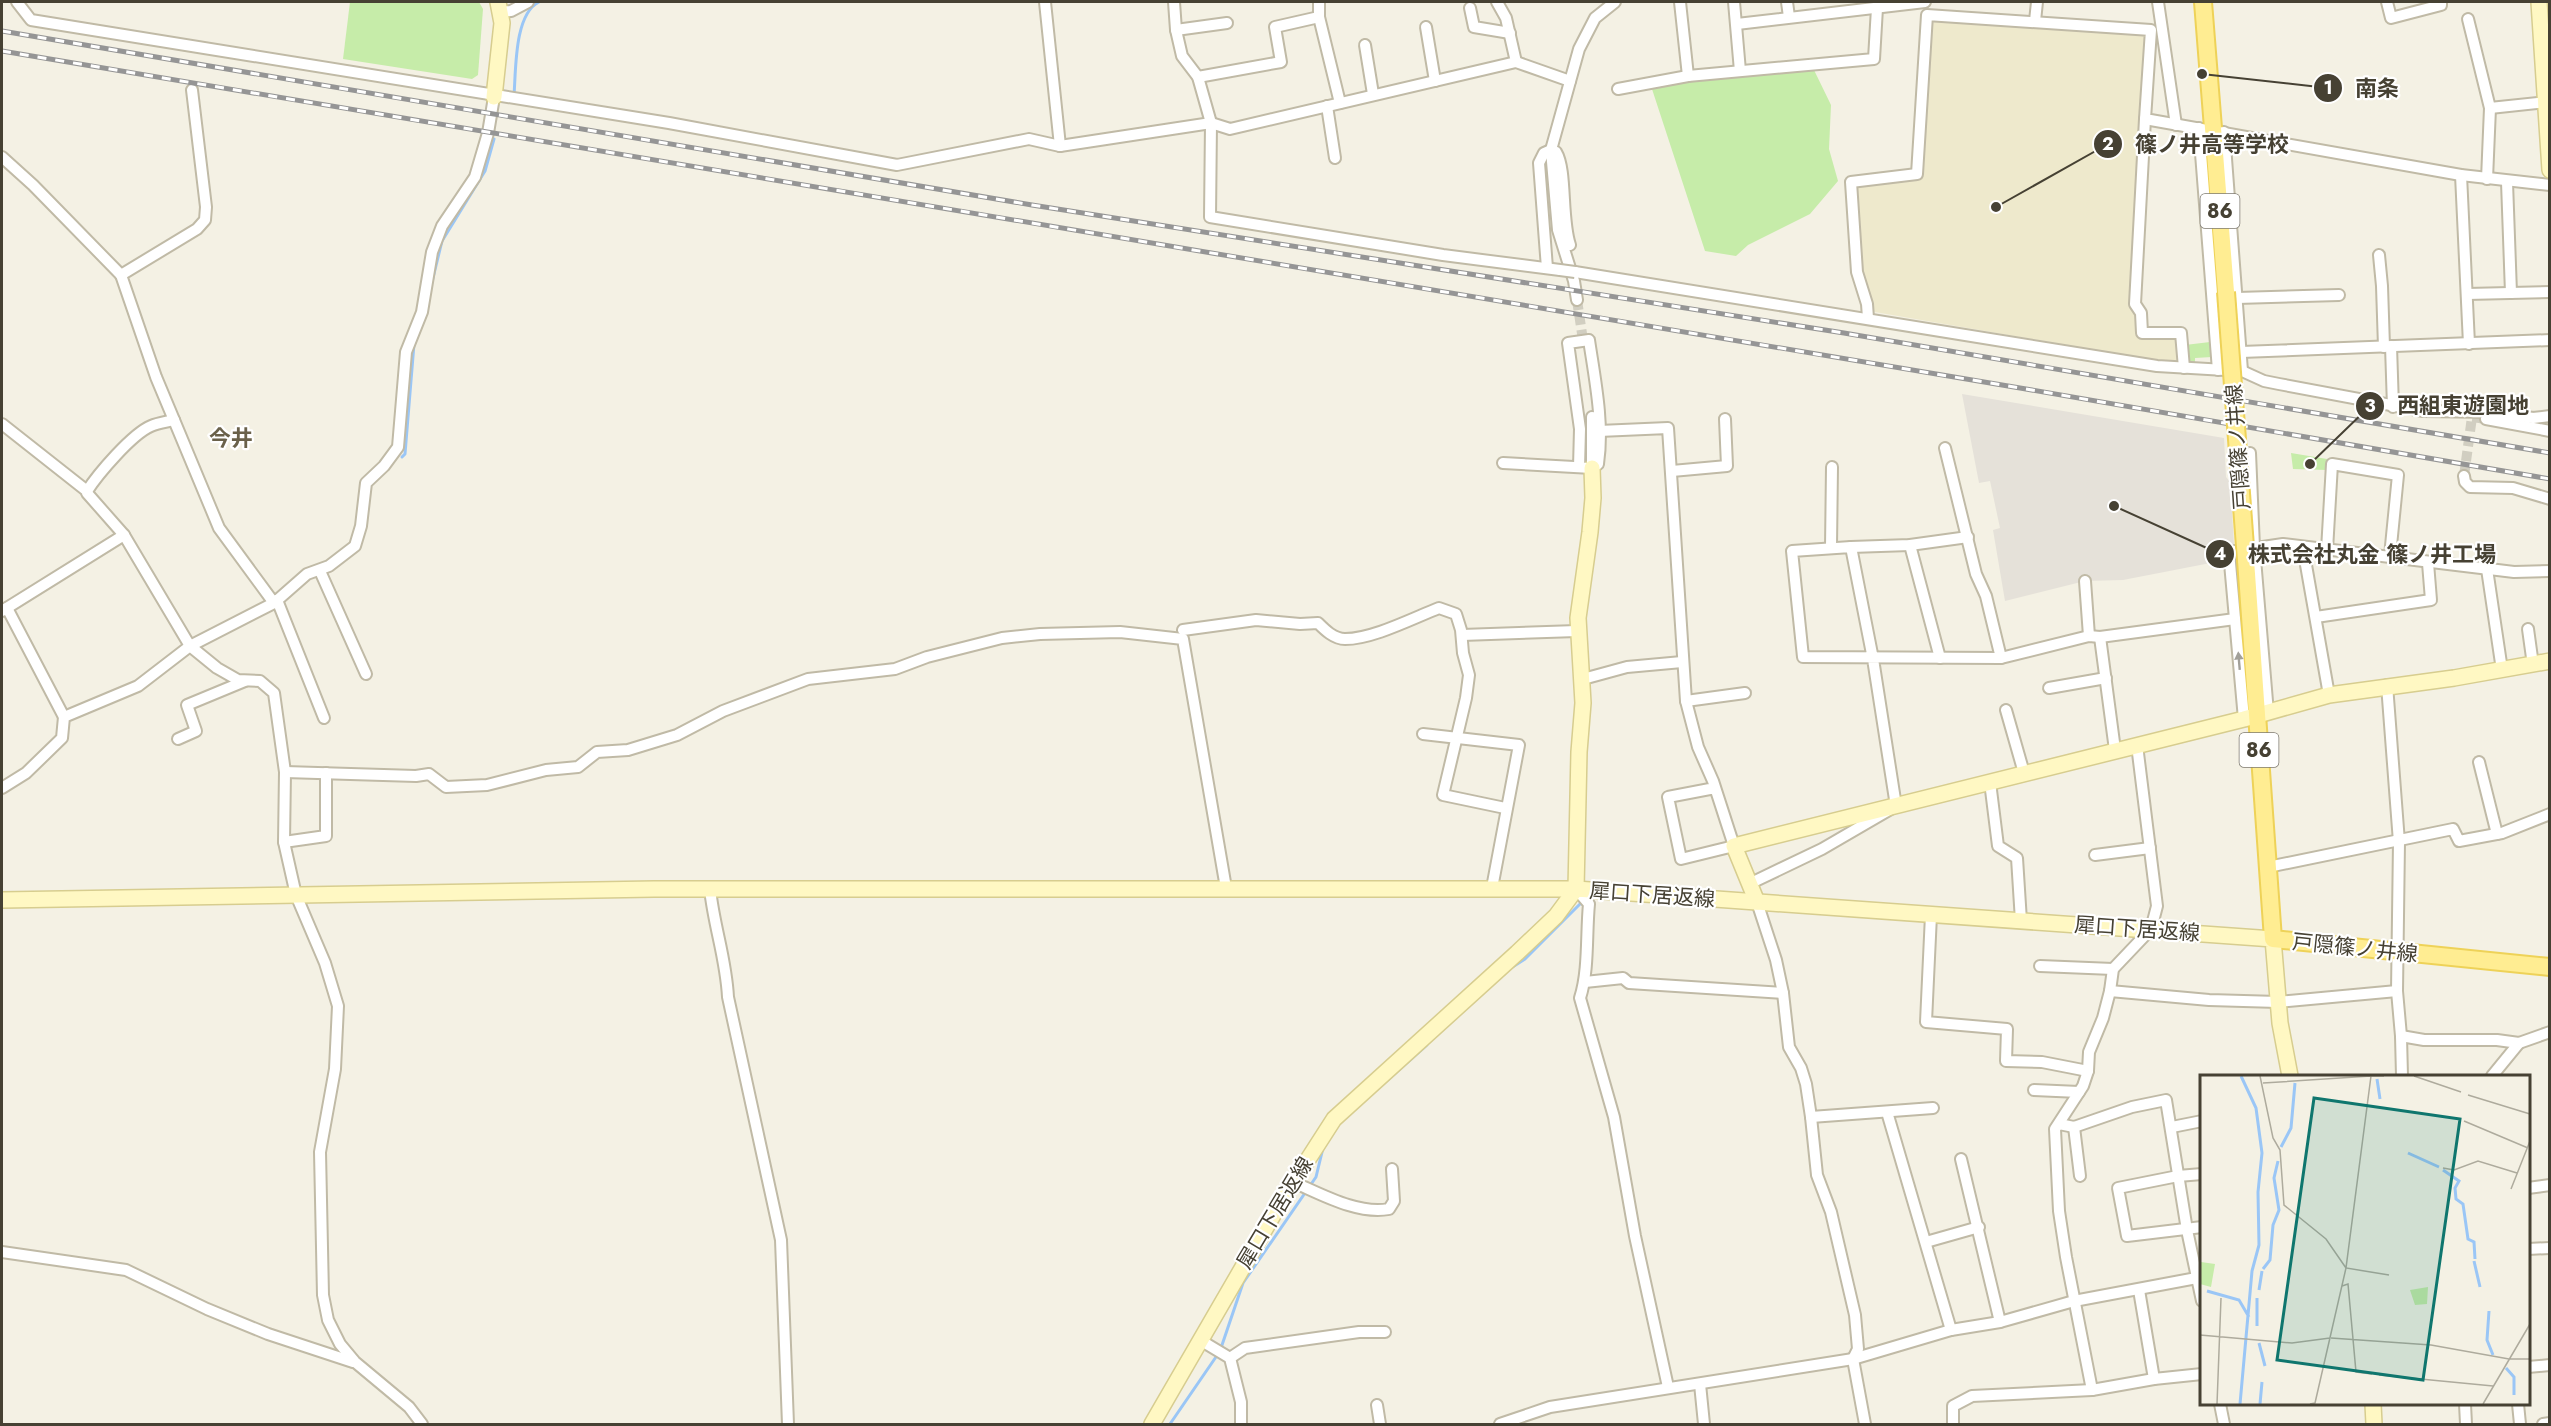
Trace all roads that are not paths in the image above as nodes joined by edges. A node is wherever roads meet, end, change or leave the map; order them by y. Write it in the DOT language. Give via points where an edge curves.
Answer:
graph roads {
  1 [pos="17,2"];
  2 [pos="528,2"];
  3 [pos="1045,2"];
  4 [pos="1174,2"];
  5 [pos="1319,2"];
  6 [pos="1497,2"];
  7 [pos="1615,2"];
  8 [pos="1680,2"];
  9 [pos="1734,2"];
  10 [pos="1787,2"];
  11 [pos="1925,2"];
  12 [pos="2037,2"];
  13 [pos="2158,2"];
  14 [pos="2203,2"];
  15 [pos="2387,2"];
  16 [pos="2440,2"];
  17 [pos="2540,2"];
  18 [pos="499,7"];
  19 [pos="1470,8"];
  20 [pos="1877,8"];
  21 [pos="1319,17"];
  22 [pos="1789,17"];
  23 [pos="2468,19"];
  24 [pos="2035,21"];
  25 [pos="1227,23"];
  26 [pos="1737,24"];
  27 [pos="1426,27"];
  28 [pos="2157,29"];
  29 [pos="1176,30"];
  30 [pos="1510,33"];
  31 [pos="1365,45"];
  32 [pos="1516,62"];
  33 [pos="1740,71"];
  34 [pos="1688,76"];
  35 [pos="1198,77"];
  36 [pos="1435,81"];
  37 [pos="1570,81"];
  38 [pos="1618,89"];
  39 [pos="192,90"];
  40 [pos="1373,94"];
  41 [pos="494,97"];
  42 [pos="2546,102"];
  43 [pos="1340,103"];
  44 [pos="1327,106"];
  45 [pos="2490,108"];
  46 [pos="2145,119"];
  47 [pos="1211,123"];
  48 [pos="2176,125"];
  49 [pos="2212,130"];
  50 [pos="1060,146"];
  51 [pos="1551,150"];
  52 [pos="2,158"];
  53 [pos="1335,158"];
  54 [pos="2550,170"];
  55 [pos="2461,175"];
  56 [pos="2487,179"];
  57 [pos="2507,182"];
  58 [pos="2550,185"];
  59 [pos="2379,255"];
  60 [pos="1547,268"];
  61 [pos="1577,273"];
  62 [pos="121,275"];
  63 [pos="2550,292"];
  64 [pos="2511,293"];
  65 [pos="2467,294"];
  66 [pos="2231,295"];
  67 [pos="2339,295"];
  68 [pos="1577,300"];
  69 [pos="1868,318"];
  70 [pos="2550,340"];
  71 [pos="2469,344"];
  72 [pos="2388,346"];
  73 [pos="1584,347"];
  74 [pos="2241,352"];
  75 [pos="2184,368"];
  76 [pos="2218,370"];
  77 [pos="2242,371"];
  78 [pos="2393,406"];
  79 [pos="2550,416"];
  80 [pos="1725,419"];
  81 [pos="2486,419"];
  82 [pos="174,420"];
  83 [pos="2,424"];
  84 [pos="1599,431"];
  85 [pos="2550,431"];
  86 [pos="1945,448"];
  87 [pos="2250,453"];
  88 [pos="1503,463"];
  89 [pos="1832,467"];
  90 [pos="1585,468"];
  91 [pos="1672,471"];
  92 [pos="2464,476"];
  93 [pos="87,491"];
  94 [pos="2550,499"];
  95 [pos="124,535"];
  96 [pos="1968,537"];
  97 [pos="1910,545"];
  98 [pos="1831,547"];
  99 [pos="1851,547"];
  100 [pos="2303,548"];
  101 [pos="2328,550"];
  102 [pos="2250,554"];
  103 [pos="2390,556"];
  104 [pos="2428,563"];
  105 [pos="2487,569"];
  106 [pos="320,571"];
  107 [pos="2550,572"];
  108 [pos="2085,581"];
  109 [pos="275,602"];
  110 [pos="4,609"];
  111 [pos="2316,617"];
  112 [pos="2235,619"];
  113 [pos="2528,629"];
  114 [pos="1184,630"];
  115 [pos="1577,631"];
  116 [pos="1462,635"];
  117 [pos="2095,637"];
  118 [pos="190,646"];
  119 [pos="1940,658"];
  120 [pos="2001,658"];
  121 [pos="1873,659"];
  122 [pos="2550,661"];
  123 [pos="1682,662"];
  124 [pos="2533,665"];
  125 [pos="2502,670"];
  126 [pos="366,674"];
  127 [pos="2106,678"];
  128 [pos="1582,679"];
  129 [pos="245,681"];
  130 [pos="2386,686"];
  131 [pos="2049,688"];
  132 [pos="1745,693"];
  133 [pos="2329,695"];
  134 [pos="1686,701"];
  135 [pos="2006,710"];
  136 [pos="2256,716"];
  137 [pos="64,717"];
  138 [pos="324,718"];
  139 [pos="1422,734"];
  140 [pos="178,739"];
  141 [pos="1455,739"];
  142 [pos="2137,745"];
  143 [pos="2115,750"];
  144 [pos="2480,762"];
  145 [pos="285,772"];
  146 [pos="326,773"];
  147 [pos="2024,773"];
  148 [pos="1990,782"];
  149 [pos="2,788"];
  150 [pos="1715,788"];
  151 [pos="1896,806"];
  152 [pos="1505,808"];
  153 [pos="2550,814"];
  154 [pos="2497,834"];
  155 [pos="284,842"];
  156 [pos="2399,842"];
  157 [pos="1734,846"];
  158 [pos="2150,849"];
  159 [pos="2094,855"];
  160 [pos="2268,867"];
  161 [pos="1749,884"];
  162 [pos="1226,888"];
  163 [pos="1492,888"];
  164 [pos="710,889"];
  165 [pos="1576,889"];
  166 [pos="296,895"];
  167 [pos="2,900"];
  168 [pos="1757,902"];
  169 [pos="1930,915"];
  170 [pos="2021,921"];
  171 [pos="2151,929"];
  172 [pos="2273,939"];
  173 [pos="2397,953"];
  174 [pos="2040,966"];
  175 [pos="2057,967"];
  176 [pos="2550,967"];
  177 [pos="2113,969"];
  178 [pos="2052,979"];
  179 [pos="1585,982"];
  180 [pos="2110,991"];
  181 [pos="2397,991"];
  182 [pos="1783,993"];
  183 [pos="2278,1002"];
  184 [pos="2550,1032"];
  185 [pos="2402,1036"];
  186 [pos="2519,1043"];
  187 [pos="2088,1071"];
  188 [pos="2290,1075"];
  189 [pos="2402,1075"];
  190 [pos="2494,1075"];
  191 [pos="2034,1090"];
  192 [pos="2079,1092"];
  193 [pos="1933,1108"];
  194 [pos="1887,1112"];
  195 [pos="1811,1118"];
  196 [pos="2200,1121"];
  197 [pos="2059,1124"];
  198 [pos="2074,1127"];
  199 [pos="2172,1127"];
  200 [pos="1961,1159"];
  201 [pos="1392,1169"];
  202 [pos="2200,1174"];
  203 [pos="2080,1176"];
  204 [pos="2178,1176"];
  205 [pos="1293,1182"];
  206 [pos="2550,1185"];
  207 [pos="2530,1188"];
  208 [pos="1978,1227"];
  209 [pos="2200,1227"];
  210 [pos="2187,1230"];
  211 [pos="1926,1242"];
  212 [pos="2550,1248"];
  213 [pos="2530,1249"];
  214 [pos="2,1252"];
  215 [pos="2199,1278"];
  216 [pos="2139,1290"];
  217 [pos="2074,1300"];
  218 [pos="2000,1322"];
  219 [pos="1951,1330"];
  220 [pos="1385,1332"];
  221 [pos="1200,1340"];
  222 [pos="1230,1358"];
  223 [pos="1853,1359"];
  224 [pos="355,1362"];
  225 [pos="2550,1365"];
  226 [pos="2530,1367"];
  227 [pos="2200,1374"];
  228 [pos="2154,1378"];
  229 [pos="1700,1384"];
  230 [pos="1668,1387"];
  231 [pos="2092,1390"];
  232 [pos="1377,1405"];
  233 [pos="2220,1405"];
  234 [pos="2373,1405"];
  235 [pos="2465,1405"];
  236 [pos="2518,1405"];
  237 [pos="2550,1423"];
  238 [pos="422,1425"];
  239 [pos="788,1425"];
  240 [pos="1152,1425"];
  241 [pos="1241,1425"];
  242 [pos="1380,1425"];
  243 [pos="1500,1425"];
  244 [pos="1704,1425"];
  245 [pos="1865,1425"];
  246 [pos="1953,1425"];
  247 [pos="2224,1425"];
  248 [pos="2374,1425"];
  249 [pos="2466,1425"];
  250 [pos="2520,1425"];
  251 [pos="2543,1425"];
  1 -- 41 [label="street" via="31,20"];
  2 -- 18 [label="street" via="511,11"];
  3 -- 50 [label="street"];
  4 -- 29 [label="street"];
  5 -- 21 [label="street"];
  6 -- 30 [label="street"];
  7 -- 37 [label="street" via="1595,18 1579,49"];
  8 -- 34 [label="street"];
  9 -- 26 [label="street"];
  10 -- 22 [label="street"];
  11 -- 20 [label="street"];
  12 -- 24 [label="street"];
  13 -- 28 [label="street"];
  14 -- 49 [label="main road, 戸隠篠ノ井線 / 86"];
  15 -- 16 [label="street" via="2391,18"];
  17 -- 42 [label="street"];
  18 -- 41 [label="street" via="502,23"];
  19 -- 30 [label="street" via="1474,27"];
  20 -- 22 [label="street"];
  20 -- 33 [label="street" via="1874,59"];
  21 -- 35 [label="street" via="1275,27 1281,62"];
  21 -- 43 [label="street"];
  22 -- 26 [label="street"];
  23 -- 45 [label="street"];
  24 -- 28 [label="street"];
  24 -- 69 [label="street" via="1927,15 1917,174 1851,182 1857,272"];
  25 -- 29 [label="street"];
  26 -- 33 [label="street"];
  27 -- 36 [label="street"];
  28 -- 46 [label="street"];
  28 -- 48 [label="street"];
  29 -- 35 [label="street" via="1182,56"];
  30 -- 32 [label="street"];
  31 -- 40 [label="street"];
  32 -- 36 [label="street"];
  32 -- 37 [label="street"];
  33 -- 34 [label="street"];
  34 -- 38 [label="street"];
  35 -- 47 [label="street"];
  36 -- 40 [label="street"];
  37 -- 51 [label="street"];
  39 -- 62 [label="street" via="205,220"];
  40 -- 43 [label="street"];
  41 -- 50 [label="street" via="669,123 897,165 1029,139"];
  41 -- 106 [label="street" via="475,177 442,226 432,252 422,312 406,352 398,447 366,483 355,546"];
  42 -- 45 [label="street"];
  42 -- 54 [label="street"];
  43 -- 44 [label="street"];
  44 -- 47 [label="street" via="1230,129"];
  44 -- 53 [label="street"];
  45 -- 56 [label="street"];
  46 -- 48 [label="street"];
  46 -- 75 [label="street" via="2135,304 2141,313 2142,333 2181,333"];
  47 -- 50 [label="street"];
  47 -- 60 [label="street" via="1210,217"];
  48 -- 49 [label="street"];
  49 -- 55 [label="street"];
  49 -- 66 [label="main road, 戸隠篠ノ井線 / 86"];
  49 -- 76 [label="street"];
  51 -- 60 [label="street" via="1544,153 1539,163"];
  51 -- 61 [label="street" via="1560,161 1566,234"];
  51 -- 68 [label="street" via="1558,230"];
  52 -- 62 [label="street" via="33,184"];
  55 -- 56 [label="street"];
  55 -- 65 [label="street"];
  56 -- 57 [label="street"];
  57 -- 58 [label="street"];
  57 -- 64 [label="street"];
  59 -- 72 [label="street"];
  60 -- 61 [label="street, bridge"];
  61 -- 69 [label="street"];
  62 -- 82 [label="street"];
  63 -- 64 [label="street"];
  64 -- 65 [label="street"];
  65 -- 71 [label="street"];
  66 -- 67 [label="street"];
  66 -- 74 [label="street"];
  66 -- 102 [label="main road, 戸隠篠ノ井線 / 86, bridge"];
  69 -- 75 [label="street"];
  70 -- 71 [label="street"];
  71 -- 72 [label="street"];
  72 -- 74 [label="street"];
  72 -- 78 [label="street"];
  73 -- 90 [label="street" via="1592,409"];
  74 -- 77 [label="street"];
  75 -- 76 [label="street"];
  76 -- 77 [label="street"];
  77 -- 78 [label="street" via="2272,382"];
  78 -- 79 [label="street" via="2442,413"];
  80 -- 91 [label="street" via="1727,466"];
  81 -- 85 [label="street"];
  82 -- 93 [label="street" via="138,435 97,475"];
  82 -- 109 [label="street" via="219,528"];
  83 -- 93 [label="street"];
  84 -- 90 [label="street" via="1598,464"];
  84 -- 90 [label="street" via="1588,339 1568,343"];
  84 -- 91 [label="street" via="1668,428"];
  86 -- 96 [label="street"];
  87 -- 102 [label="street"];
  88 -- 90 [label="street"];
  89 -- 98 [label="street"];
  90 -- 115 [label="street" via="1593,498"];
  91 -- 123 [label="street"];
  92 -- 94 [label="street" via="2470,487 2513,488"];
  93 -- 95 [label="street"];
  95 -- 110 [label="street"];
  95 -- 118 [label="street"];
  96 -- 97 [label="street"];
  96 -- 120 [label="street"];
  97 -- 99 [label="street"];
  97 -- 119 [label="street"];
  98 -- 99 [label="street"];
  98 -- 121 [label="street" via="1792,551 1803,657"];
  99 -- 121 [label="street"];
  100 -- 101 [label="street"];
  100 -- 102 [label="street" via="2283,544"];
  100 -- 111 [label="street"];
  101 -- 103 [label="street"];
  101 -- 103 [label="street" via="2332,464 2398,475"];
  102 -- 112 [label="street" via="2229,552"];
  102 -- 136 [label="main road, 戸隠篠ノ井線 / 86"];
  103 -- 104 [label="street"];
  104 -- 105 [label="street"];
  104 -- 111 [label="street" via="2431,600"];
  105 -- 107 [label="street"];
  105 -- 125 [label="street"];
  106 -- 109 [label="street" via="307,574"];
  106 -- 126 [label="street"];
  108 -- 117 [label="street"];
  109 -- 118 [label="street"];
  109 -- 138 [label="street"];
  110 -- 137 [label="street"];
  111 -- 133 [label="street"];
  112 -- 117 [label="street"];
  136 -- 112 [label="street, one-way"];
  113 -- 124 [label="street"];
  114 -- 116 [label="street" via="1256,620 1318,623 1329,634 1344,639 1365,636 1439,608 1456,614"];
  115 -- 116 [label="street"];
  115 -- 128 [label="street"];
  116 -- 141 [label="street" via="1468,675"];
  117 -- 120 [label="street"];
  117 -- 127 [label="street"];
  118 -- 129 [label="street" via="218,668"];
  118 -- 137 [label="street" via="138,686"];
  119 -- 120 [label="street"];
  119 -- 121 [label="street"];
  121 -- 151 [label="street"];
  122 -- 124 [label="street"];
  123 -- 128 [label="street" via="1627,667"];
  123 -- 134 [label="street"];
  124 -- 125 [label="street"];
  125 -- 130 [label="street"];
  127 -- 131 [label="street"];
  127 -- 143 [label="street"];
  128 -- 165 [label="street"];
  129 -- 140 [label="street" via="187,705 196,731"];
  129 -- 145 [label="street" via="260,681 274,693"];
  130 -- 133 [label="street"];
  130 -- 156 [label="street"];
  132 -- 134 [label="street"];
  133 -- 136 [label="street"];
  134 -- 150 [label="street" via="1698,747"];
  135 -- 147 [label="street"];
  136 -- 142 [label="street"];
  136 -- 160 [label="main road, 戸隠篠ノ井線 / 86"];
  137 -- 149 [label="street" via="62,738 26,773"];
  139 -- 141 [label="street"];
  141 -- 152 [label="street" via="1443,795"];
  141 -- 152 [label="street" via="1519,745"];
  142 -- 143 [label="street"];
  142 -- 158 [label="street"];
  143 -- 147 [label="street"];
  144 -- 154 [label="street"];
  145 -- 146 [label="street"];
  145 -- 155 [label="street"];
  146 -- 155 [label="street" via="326,836"];
  146 -- 162 [label="street" via="429,774 446,787 487,785 546,770 578,767 597,752 628,750 677,735 723,711 808,679 895,669 1002,638 1040,633 1119,632 1183,639"];
  147 -- 148 [label="street"];
  148 -- 151 [label="street"];
  148 -- 170 [label="street" via="1998,846 2017,858"];
  150 -- 157 [label="street"];
  150 -- 157 [label="street" via="1668,797 1681,859"];
  151 -- 157 [label="street"];
  151 -- 161 [label="street" via="1822,849"];
  152 -- 163 [label="street"];
  153 -- 154 [label="street"];
  154 -- 156 [label="street" via="2459,841 2453,829"];
  155 -- 166 [label="street"];
  156 -- 160 [label="street"];
  156 -- 173 [label="street"];
  157 -- 161 [label="street"];
  158 -- 159 [label="street"];
  158 -- 171 [label="street" via="2157,906"];
  160 -- 172 [label="main road, 戸隠篠ノ井線 / 86"];
  161 -- 168 [label="street"];
  162 -- 163 [label="street"];
  162 -- 164 [label="street"];
  163 -- 165 [label="street"];
  164 -- 166 [label="street"];
  164 -- 239 [label="street" via="728,997 781,1240"];
  165 -- 168 [label="street, 犀口下居返線"];
  165 -- 179 [label="street" via="1589,904"];
  165 -- 205 [label="street, 犀口下居返線" via="1517,953 1334,1119"];
  166 -- 167 [label="street"];
  166 -- 224 [label="street" via="325,963 338,1006 335,1069 320,1152 323,1295 328,1320"];
  168 -- 169 [label="street, 犀口下居返線"];
  168 -- 182 [label="street"];
  169 -- 170 [label="street, 犀口下居返線"];
  169 -- 187 [label="street" via="1926,1022 2007,1029 2006,1061 2042,1062"];
  170 -- 171 [label="street, 犀口下居返線"];
  171 -- 172 [label="street, 犀口下居返線"];
  171 -- 177 [label="street"];
  172 -- 173 [label="main road, 戸隠篠ノ井線"];
  172 -- 183 [label="street"];
  173 -- 176 [label="main road, 戸隠篠ノ井線"];
  173 -- 181 [label="street"];
  174 -- 175 [label="street"];
  175 -- 177 [label="street"];
  175 -- 178 [label="street"];
  177 -- 180 [label="street"];
  179 -- 182 [label="street" via="1623,978 1629,983"];
  179 -- 230 [label="street" via="1580,998 1614,1117"];
  180 -- 183 [label="street"];
  180 -- 187 [label="street" via="2089,1052"];
  181 -- 183 [label="street"];
  181 -- 185 [label="street"];
  182 -- 195 [label="street" via="1789,1047 1806,1084"];
  183 -- 188 [label="street"];
  184 -- 186 [label="street"];
  185 -- 186 [label="street"];
  185 -- 189 [label="street"];
  186 -- 190 [label="street"];
  187 -- 192 [label="street"];
  191 -- 192 [label="street"];
  192 -- 197 [label="street"];
  193 -- 194 [label="street"];
  194 -- 195 [label="street"];
  194 -- 211 [label="street"];
  195 -- 223 [label="street" via="1817,1175 1831,1212 1855,1315 1858,1349"];
  196 -- 199 [label="street"];
  197 -- 198 [label="street"];
  197 -- 217 [label="street" via="2055,1129 2059,1210"];
  198 -- 199 [label="street" via="2166,1100"];
  198 -- 203 [label="street"];
  199 -- 204 [label="street"];
  200 -- 208 [label="street"];
  201 -- 205 [label="street" via="1394,1201 1389,1209 1378,1211"];
  202 -- 204 [label="street"];
  204 -- 210 [label="street"];
  204 -- 210 [label="street" via="2118,1188 2127,1236"];
  205 -- 221 [label="street, 犀口下居返線"];
  206 -- 207 [label="street"];
  208 -- 211 [label="street"];
  208 -- 218 [label="street"];
  209 -- 210 [label="street"];
  210 -- 215 [label="street"];
  211 -- 219 [label="street"];
  212 -- 213 [label="street"];
  214 -- 224 [label="street" via="126,1270 268,1334"];
  215 -- 216 [label="street"];
  216 -- 217 [label="street"];
  216 -- 228 [label="street"];
  217 -- 218 [label="street"];
  217 -- 231 [label="street"];
  218 -- 219 [label="street"];
  219 -- 223 [label="street"];
  220 -- 222 [label="street" via="1245,1348"];
  221 -- 222 [label="street"];
  221 -- 240 [label="street, 犀口下居返線"];
  222 -- 241 [label="street" via="1241,1402"];
  223 -- 229 [label="street"];
  223 -- 245 [label="street"];
  224 -- 238 [label="street" via="409,1407"];
  225 -- 226 [label="street"];
  227 -- 228 [label="street"];
  228 -- 231 [label="street"];
  229 -- 230 [label="street"];
  229 -- 244 [label="street"];
  230 -- 243 [label="street" via="1550,1407"];
  231 -- 246 [label="street" via="1972,1396 1953,1406"];
  232 -- 242 [label="street"];
  233 -- 247 [label="street"];
  234 -- 248 [label="street"];
  235 -- 249 [label="street"];
  236 -- 250 [label="street"];
  237 -- 251 [label="street"];
}
